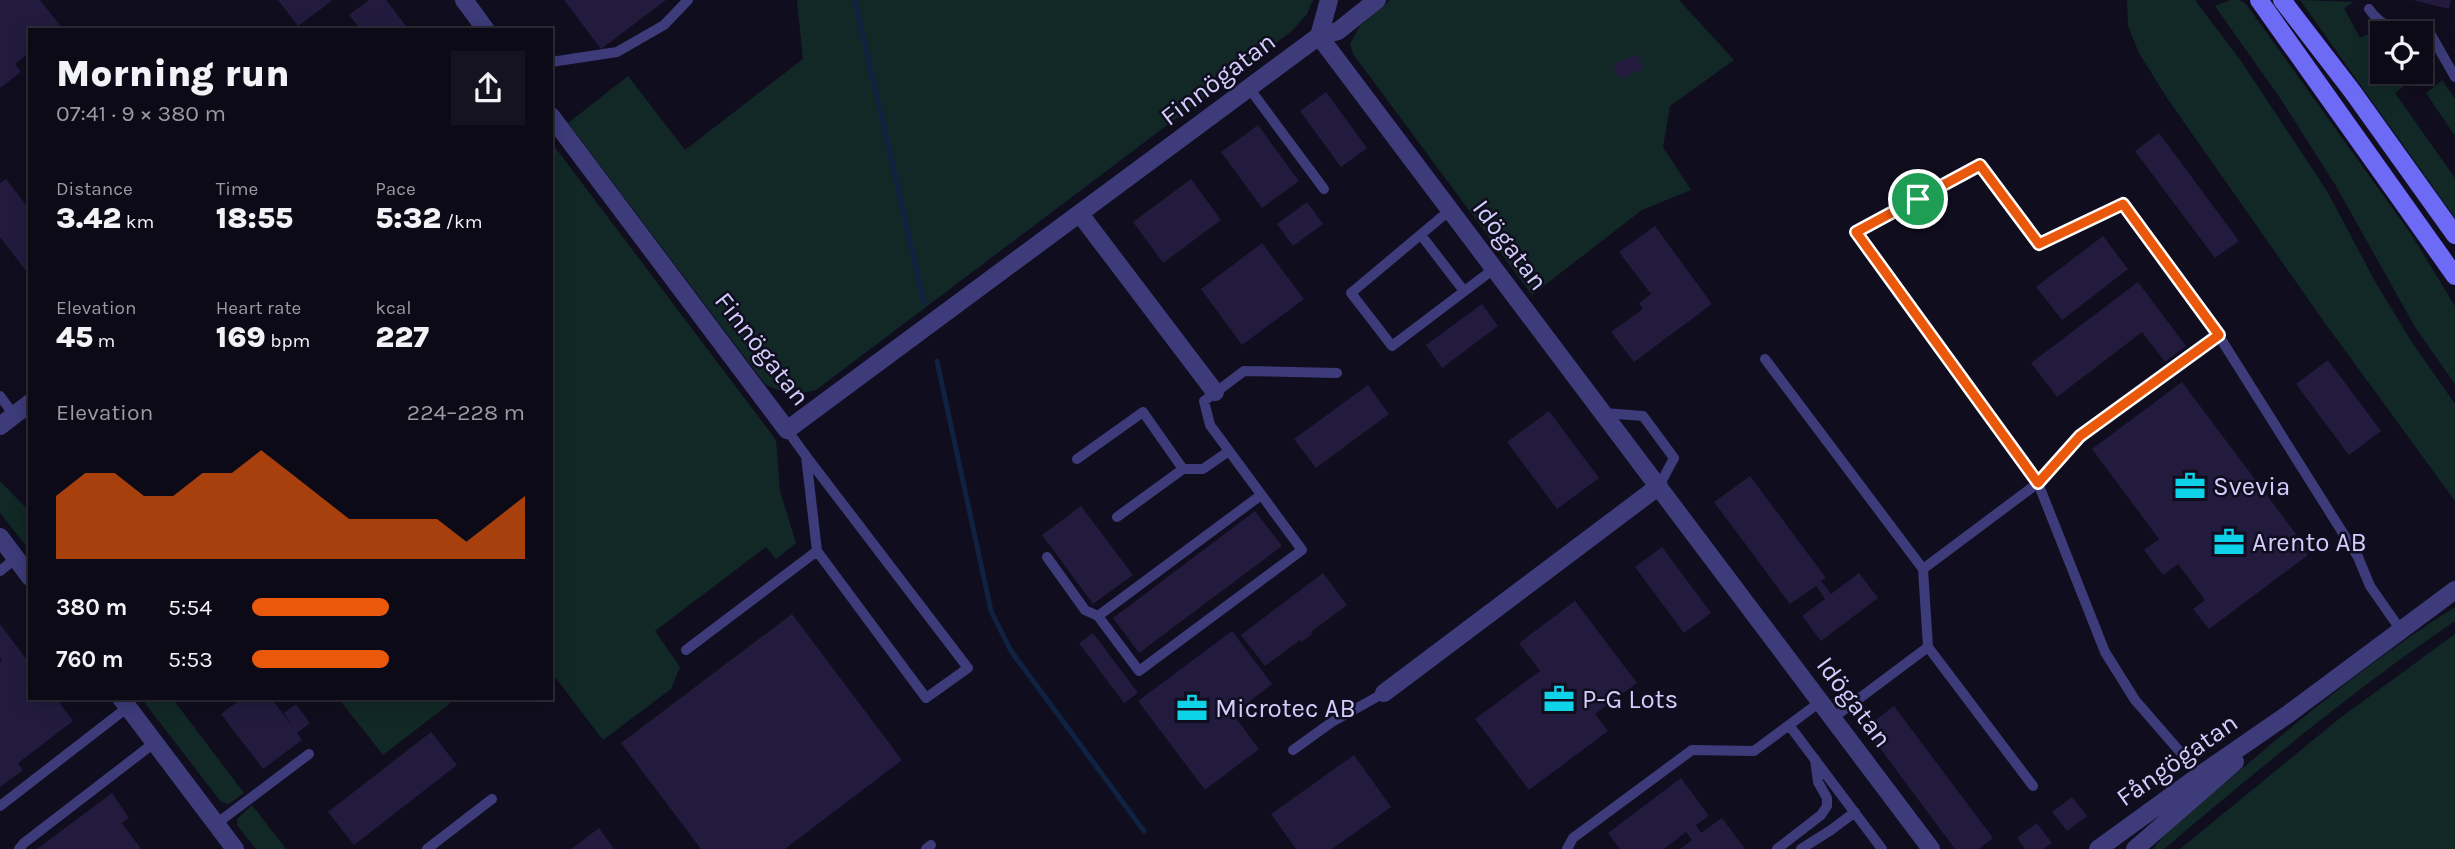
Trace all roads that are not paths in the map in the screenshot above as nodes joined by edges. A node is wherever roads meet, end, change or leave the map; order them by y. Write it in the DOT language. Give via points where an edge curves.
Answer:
graph roads {
  1 [pos="464,0"];
  2 [pos="688,0"];
  3 [pos="1329,0"];
  4 [pos="1377,0"];
  5 [pos="2259,0"];
  6 [pos="2282,0"];
  7 [pos="2369,9"];
  8 [pos="485,28"];
  9 [pos="1319,36"];
  10 [pos="553,62"];
  11 [pos="2455,77"];
  12 [pos="1249,88"];
  13 [pos="553,119"];
  14 [pos="1324,189"];
  15 [pos="1450,210"];
  16 [pos="1080,214"];
  17 [pos="1421,235"];
  18 [pos="2455,235"];
  19 [pos="1494,268"];
  20 [pos="2455,276"];
  21 [pos="1464,291"];
  22 [pos="2219,335"];
  23 [pos="1765,359"];
  24 [pos="1337,373"];
  25 [pos="1215,392"];
  26 [pos="0,396"];
  27 [pos="28,404"];
  28 [pos="1604,413"];
  29 [pos="7,420"];
  30 [pos="787,430"];
  31 [pos="1229,451"];
  32 [pos="806,456"];
  33 [pos="1077,459"];
  34 [pos="1183,469"];
  35 [pos="2038,483"];
  36 [pos="1659,486"];
  37 [pos="1261,495"];
  38 [pos="1117,517"];
  39 [pos="0,537"];
  40 [pos="817,551"];
  41 [pos="1047,557"];
  42 [pos="16,558"];
  43 [pos="1923,569"];
  44 [pos="0,570"];
  45 [pos="28,574"];
  46 [pos="2455,590"];
  47 [pos="1098,616"];
  48 [pos="2400,629"];
  49 [pos="1928,647"];
  50 [pos="686,650"];
  51 [pos="1384,693"];
  52 [pos="1820,702"];
  53 [pos="124,703"];
  54 [pos="1833,718"];
  55 [pos="1789,725"];
  56 [pos="154,743"];
  57 [pos="1293,750"];
  58 [pos="309,754"];
  59 [pos="1814,756"];
  60 [pos="2204,780"];
  61 [pos="2033,786"];
  62 [pos="492,799"];
  63 [pos="0,806"];
  64 [pos="1856,812"];
  65 [pos="216,824"];
  66 [pos="1831,830"];
  67 [pos="1925,847"];
  68 [pos="19,849"];
  69 [pos="235,849"];
  70 [pos="427,849"];
  71 [pos="1567,849"];
  72 [pos="1777,849"];
  73 [pos="1801,849"];
  74 [pos="1813,849"];
  75 [pos="1882,849"];
  76 [pos="2098,849"];
  77 [pos="2135,849"];
  1 -- 8 [label="street"];
  2 -- 10 [label="lane" via="664,25 617,52"];
  3 -- 9 [label="street"];
  4 -- 9 [label="street, Finnögatan" via="1338,31"];
  5 -- 20 [label="main road"];
  6 -- 18 [label="main road"];
  7 -- 11 [label="lane" via="2387,27 2426,26"];
  9 -- 12 [label="street, Finnögatan"];
  9 -- 15 [label="street, Idögatan"];
  12 -- 14 [label="lane"];
  12 -- 16 [label="street, Finnögatan"];
  13 -- 30 [label="street, Finnögatan"];
  15 -- 17 [label="lane"];
  15 -- 19 [label="street, Idögatan"];
  16 -- 25 [label="street"];
  16 -- 30 [label="street, Finnögatan"];
  17 -- 21 [label="lane"];
  17 -- 21 [label="lane" via="1351,293 1392,346"];
  19 -- 21 [label="lane"];
  19 -- 28 [label="street, Idögatan"];
  22 -- 35 [label="lane" via="2080,436"];
  22 -- 35 [label="lane" via="2123,204 2039,244 1980,165 1856,232"];
  22 -- 48 [label="lane"];
  23 -- 43 [label="lane"];
  24 -- 25 [label="lane" via="1244,371"];
  25 -- 31 [label="lane" via="1204,401 1210,425"];
  26 -- 29 [label="lane"];
  27 -- 29 [label="street"];
  28 -- 36 [label="street, Idögatan"];
  28 -- 36 [label="lane" via="1643,416 1675,458"];
  30 -- 32 [label="lane"];
  31 -- 34 [label="lane" via="1203,469"];
  31 -- 37 [label="lane"];
  32 -- 40 [label="lane"];
  32 -- 40 [label="lane" via="968,668 926,698"];
  33 -- 34 [label="lane" via="1143,412"];
  34 -- 38 [label="lane"];
  35 -- 43 [label="lane"];
  35 -- 60 [label="lane" via="2105,652 2135,700"];
  36 -- 51 [label="street"];
  36 -- 52 [label="street, Idögatan"];
  37 -- 47 [label="lane"];
  37 -- 47 [label="lane" via="1302,550 1139,671"];
  39 -- 42 [label="street"];
  40 -- 50 [label="lane"];
  41 -- 47 [label="lane" via="1085,610"];
  42 -- 44 [label="lane"];
  42 -- 45 [label="street"];
  43 -- 49 [label="lane"];
  46 -- 48 [label="street, Fångögatan"];
  48 -- 60 [label="street, Fångögatan"];
  49 -- 54 [label="lane"];
  49 -- 61 [label="lane"];
  51 -- 57 [label="lane"];
  52 -- 54 [label="street, Idögatan"];
  52 -- 55 [label="lane"];
  53 -- 56 [label="street"];
  53 -- 63 [label="lane"];
  54 -- 67 [label="street, Idögatan"];
  55 -- 59 [label="lane"];
  55 -- 71 [label="lane" via="1754,751 1692,750 1573,838"];
  56 -- 65 [label="street"];
  56 -- 68 [label="lane"];
  58 -- 65 [label="lane"];
  59 -- 64 [label="lane"];
  59 -- 72 [label="lane" via="1827,806 1821,816"];
  60 -- 76 [label="street, Fångögatan"];
  60 -- 77 [label="street, Fångögatan"];
  62 -- 70 [label="lane"];
  64 -- 66 [label="lane"];
  64 -- 75 [label="lane"];
  65 -- 69 [label="street"];
  66 -- 73 [label="lane"];
  66 -- 74 [label="lane"];
}
